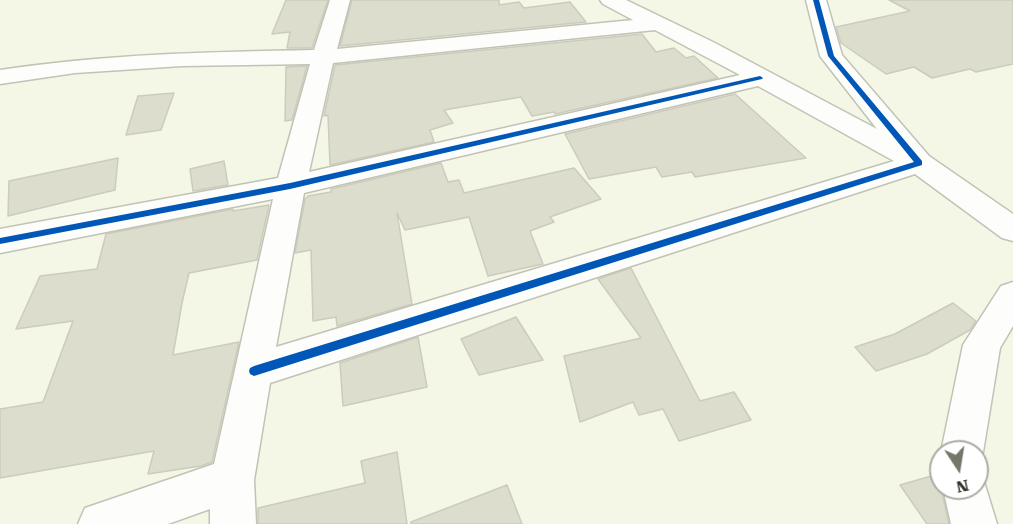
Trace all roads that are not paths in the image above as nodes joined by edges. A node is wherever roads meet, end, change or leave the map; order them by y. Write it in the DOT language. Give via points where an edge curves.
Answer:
graph roads {
  1 [pos="340,0"];
  2 [pos="609,0"];
  3 [pos="816,0"];
  4 [pos="655,24"];
  5 [pos="322,57"];
  6 [pos="0,77"];
  7 [pos="760,78"];
  8 [pos="919,163"];
  9 [pos="290,186"];
  10 [pos="1013,230"];
  11 [pos="0,241"];
  12 [pos="1013,296"];
  13 [pos="254,371"];
  14 [pos="964,440"];
  15 [pos="232,480"];
  16 [pos="968,500"];
  17 [pos="101,524"];
  18 [pos="233,524"];
  19 [pos="974,524"];
  1 -- 5 [label="street"];
  2 -- 4 [label="street"];
  3 -- 8 [label="street" via="831,56"];
  4 -- 5 [label="street"];
  4 -- 7 [label="street"];
  5 -- 6 [label="street" via="170,60 75,66"];
  5 -- 9 [label="street"];
  7 -- 8 [label="street"];
  7 -- 9 [label="street"];
  8 -- 10 [label="street"];
  8 -- 13 [label="street"];
  9 -- 11 [label="street"];
  9 -- 13 [label="street"];
  12 -- 14 [label="street" via="982,345"];
  13 -- 15 [label="street"];
  15 -- 17 [label="street"];
  15 -- 18 [label="street"];
  16 -- 19 [label="street"];
}
